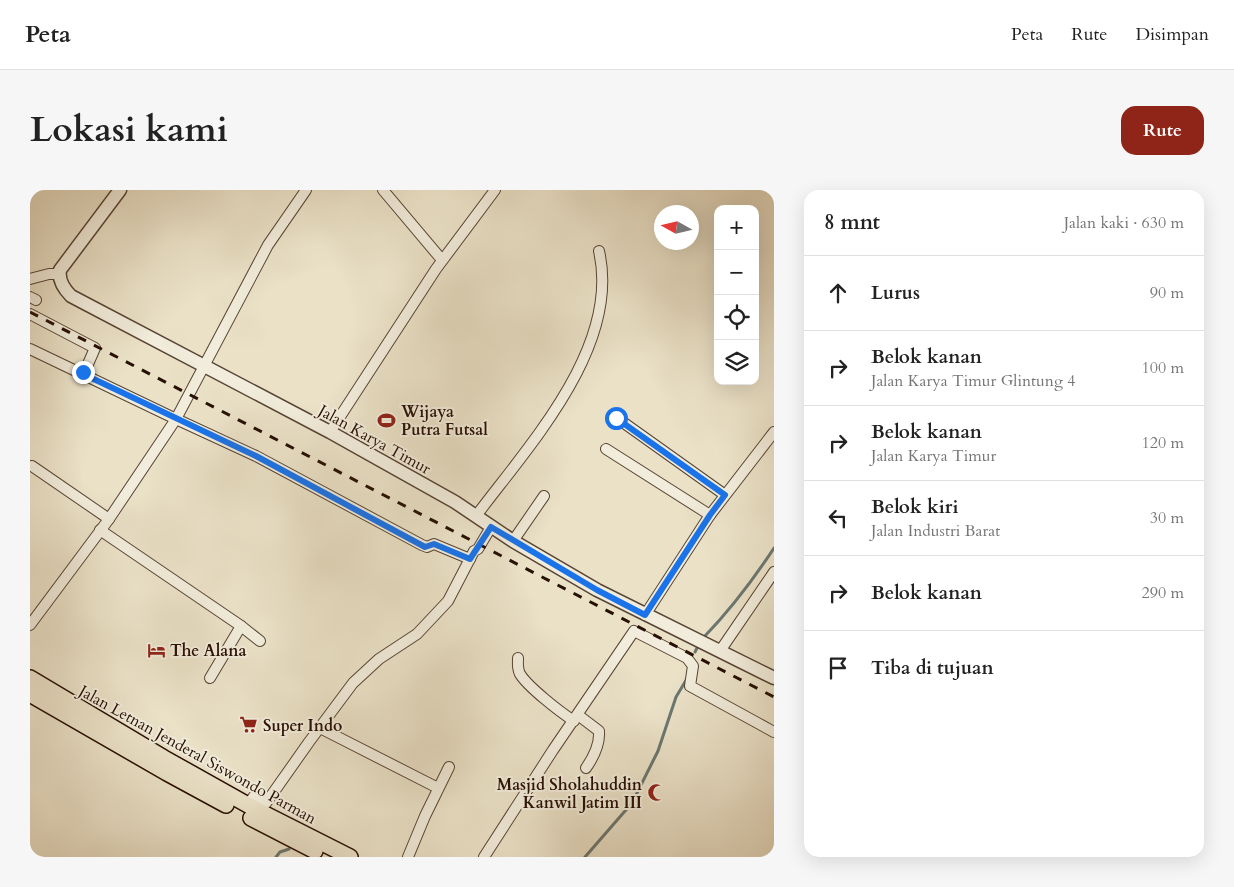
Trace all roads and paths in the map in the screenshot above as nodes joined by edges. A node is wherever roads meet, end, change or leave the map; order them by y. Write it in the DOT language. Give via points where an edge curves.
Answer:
graph roads {
  1 [pos="120,190"];
  2 [pos="306,190"];
  3 [pos="383,190"];
  4 [pos="495,190"];
  5 [pos="599,251"];
  6 [pos="442,260"];
  7 [pos="59,274"];
  8 [pos="30,279"];
  9 [pos="30,314"];
  10 [pos="30,348"];
  11 [pos="205,367"];
  12 [pos="81,373"];
  13 [pos="616,418"];
  14 [pos="176,419"];
  15 [pos="330,432"];
  16 [pos="774,432"];
  17 [pos="606,449"];
  18 [pos="32,466"];
  19 [pos="725,495"];
  20 [pos="544,496"];
  21 [pos="710,515"];
  22 [pos="476,516"];
  23 [pos="109,519"];
  24 [pos="491,527"];
  25 [pos="100,530"];
  26 [pos="513,541"];
  27 [pos="470,559"];
  28 [pos="774,572"];
  29 [pos="645,615"];
  30 [pos="30,625"];
  31 [pos="241,626"];
  32 [pos="260,641"];
  33 [pos="720,651"];
  34 [pos="518,658"];
  35 [pos="30,678"];
  36 [pos="210,678"];
  37 [pos="774,678"];
  38 [pos="35,697"];
  39 [pos="576,718"];
  40 [pos="322,729"];
  41 [pos="774,732"];
  42 [pos="449,767"];
  43 [pos="586,768"];
  44 [pos="438,788"];
  45 [pos="248,805"];
  46 [pos="328,857"];
  47 [pos="350,857"];
  48 [pos="408,857"];
  49 [pos="484,857"];
  1 -- 7 [label="street"];
  2 -- 11 [label="street" via="268,245"];
  3 -- 6 [label="street"];
  4 -- 6 [label="street"];
  5 -- 22 [label="street" via="602,296 593,335 580,365 544,426"];
  6 -- 15 [label="street"];
  7 -- 8 [label="street"];
  7 -- 11 [label="street, Jalan Karya Timur" via="63,287 80,302"];
  9 -- 12 [label="street" via="95,348 85,371"];
  10 -- 12 [label="street"];
  11 -- 14 [label="street"];
  11 -- 15 [label="street, Jalan Karya Timur"];
  12 -- 14 [label="street"];
  13 -- 19 [label="street"];
  14 -- 23 [label="street"];
  14 -- 27 [label="street" via="256,456 422,545 434,544"];
  15 -- 22 [label="street, Jalan Karya Timur"];
  16 -- 19 [label="street"];
  17 -- 21 [label="street"];
  18 -- 23 [label="street"];
  19 -- 21 [label="street"];
  20 -- 26 [label="street"];
  21 -- 29 [label="street"];
  22 -- 24 [label="street, Jalan Karya Timur"];
  23 -- 25 [label="street"];
  24 -- 26 [label="street, Jalan Karya Timur"];
  24 -- 27 [label="street"];
  25 -- 30 [label="street"];
  25 -- 31 [label="street"];
  26 -- 29 [label="street, Jalan Karya Timur"];
  27 -- 45 [label="street" via="448,601 417,634 379,659 353,683 266,803 254,796"];
  28 -- 33 [label="street"];
  29 -- 33 [label="street, Jalan Karya Timur"];
  31 -- 32 [label="street"];
  31 -- 36 [label="street"];
  33 -- 37 [label="street, Jalan Karya Timur"];
  34 -- 39 [label="street" via="520,674 538,692"];
  35 -- 45 [label="main road, Jalan Letnan Jenderal Siswondo Parman"];
  38 -- 46 [label="main road, Jalan Letnan Jenderal Siswondo Parman" via="167,773"];
  39 -- 41 [label="street" via="634,631 690,662 690,686"];
  39 -- 43 [label="street" via="599,731 595,752"];
  39 -- 49 [label="street"];
  40 -- 44 [label="street"];
  42 -- 44 [label="street"];
  44 -- 48 [label="street"];
  45 -- 47 [label="main road, Jalan Letnan Jenderal Siswondo Parman"];
}
